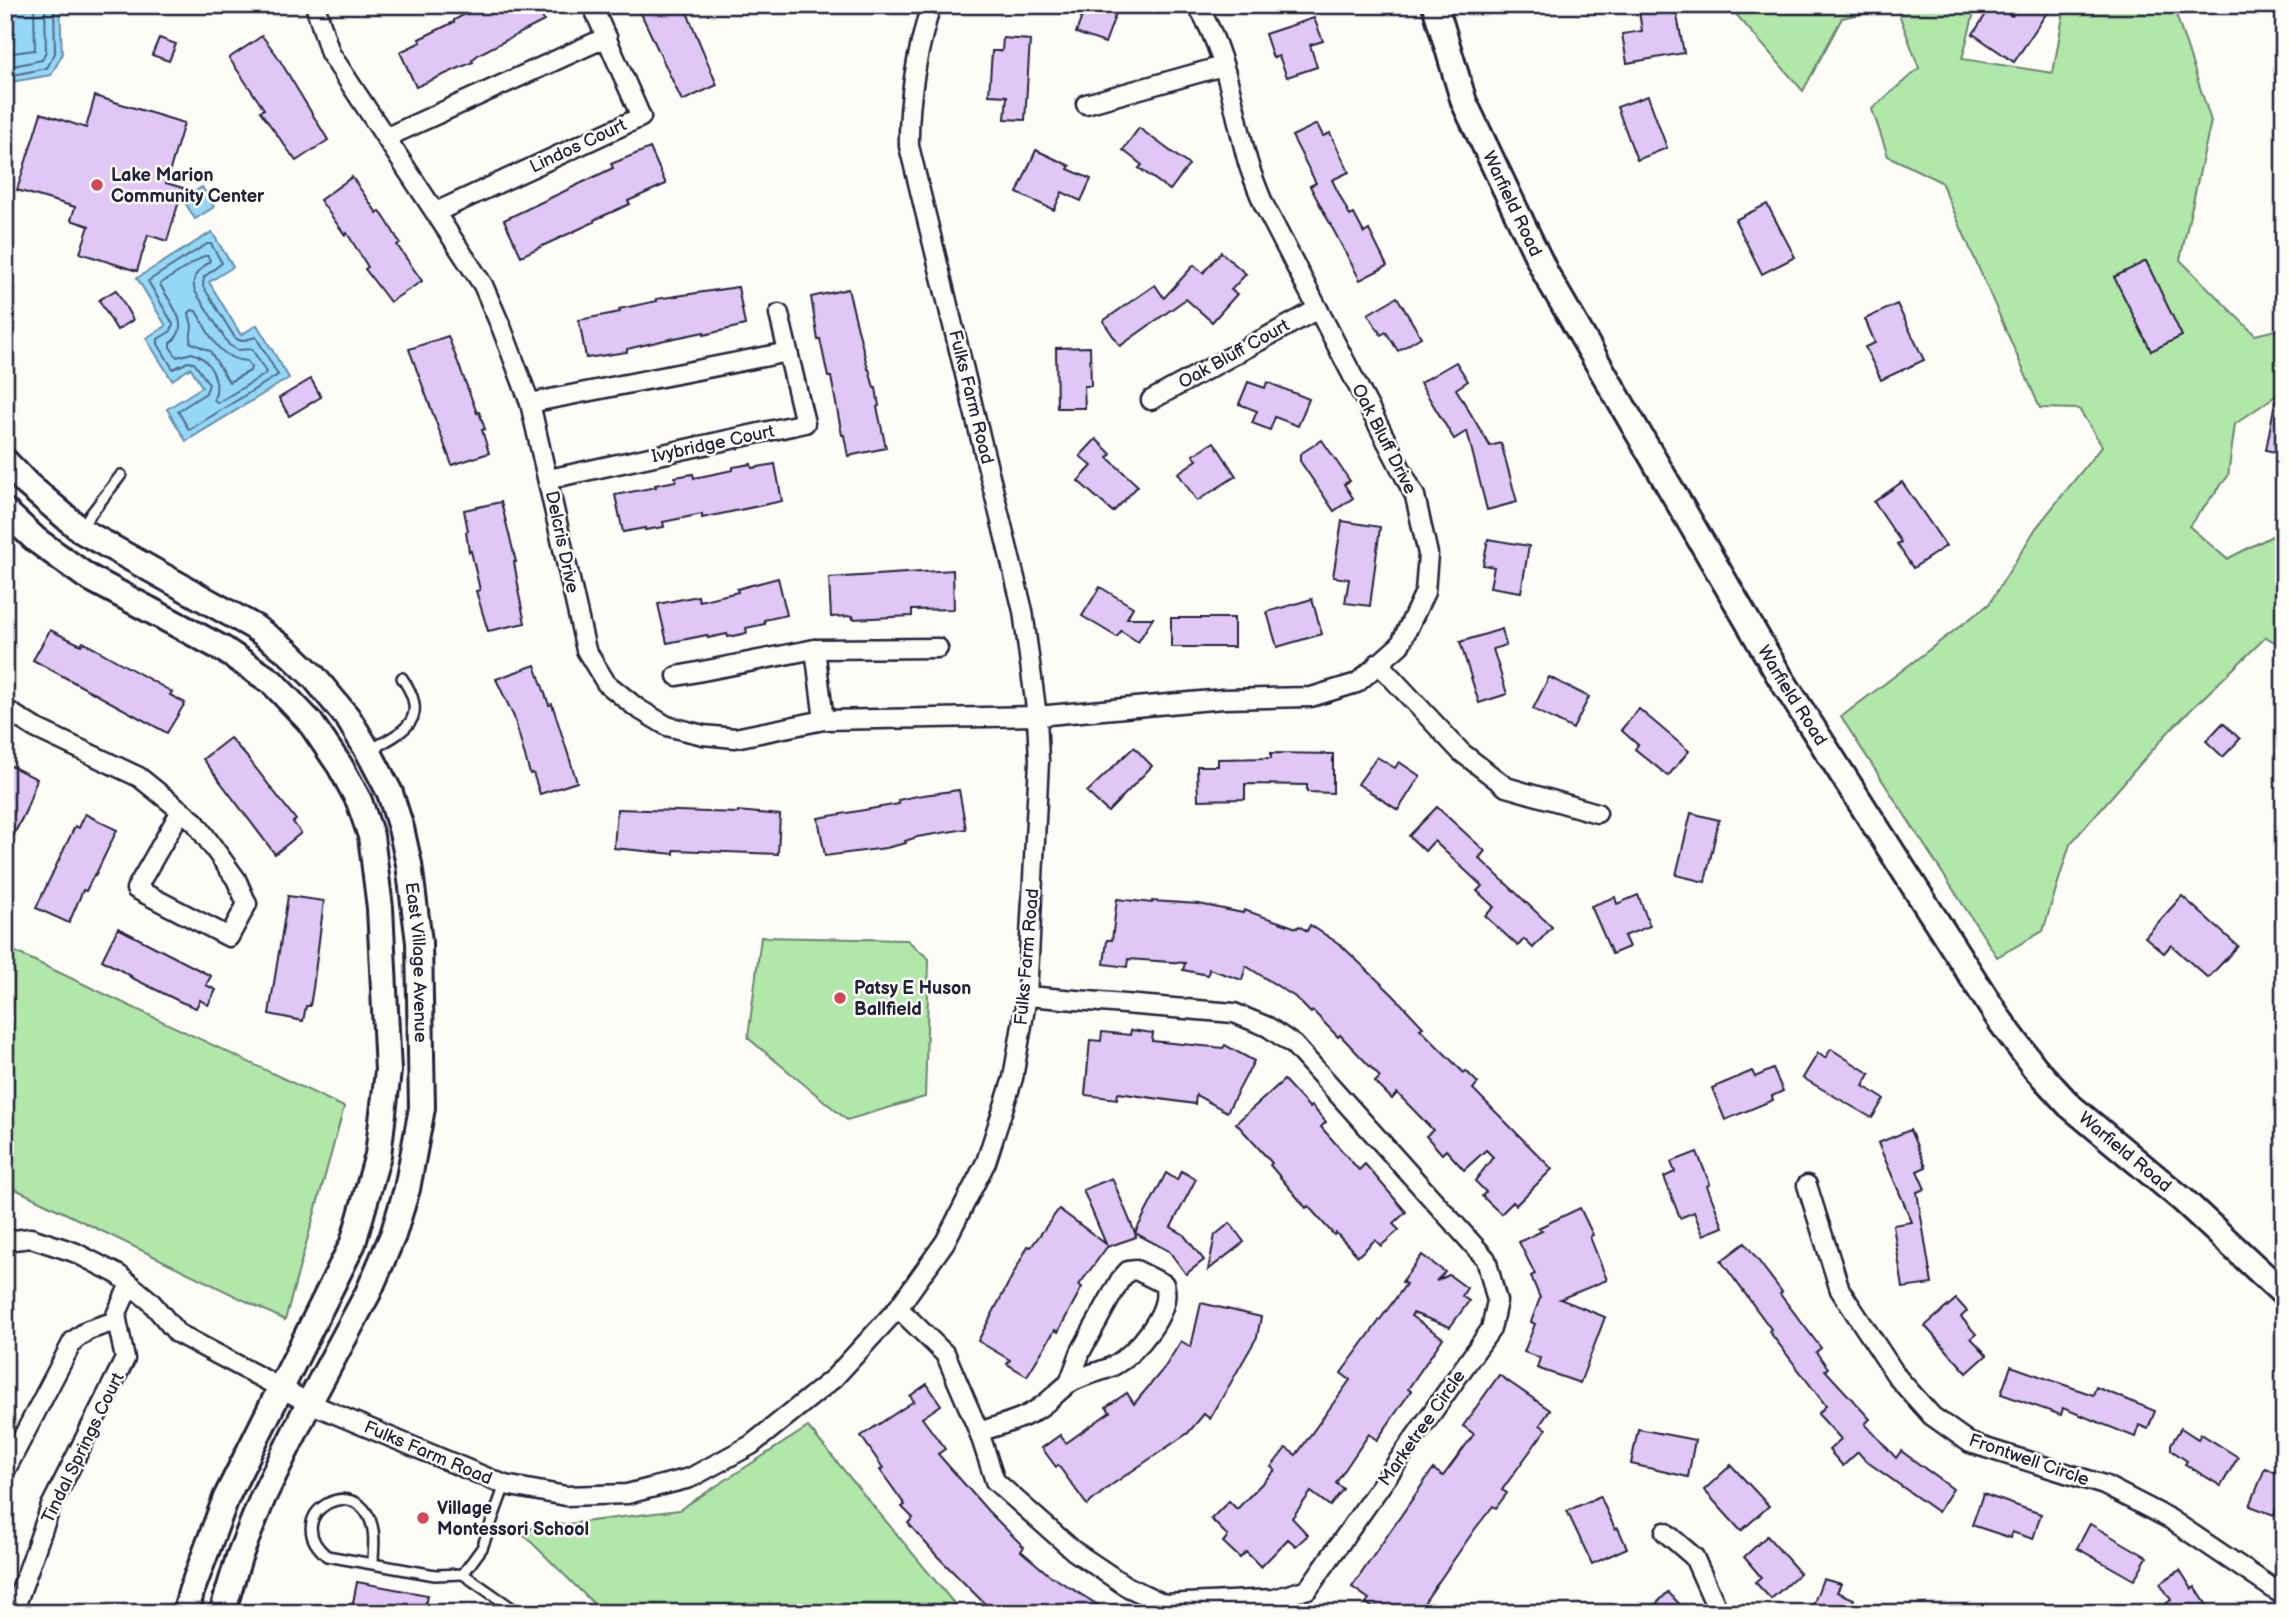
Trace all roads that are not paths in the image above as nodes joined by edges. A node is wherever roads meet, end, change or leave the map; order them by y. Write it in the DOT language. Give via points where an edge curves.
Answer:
graph roads {
  1 [pos="315,5"];
  2 [pos="592,5"];
  3 [pos="931,5"];
  4 [pos="1197,5"];
  5 [pos="1435,5"];
  6 [pos="607,37"];
  7 [pos="1223,66"];
  8 [pos="1086,104"];
  9 [pos="387,137"];
  10 [pos="436,212"];
  11 [pos="1318,309"];
  12 [pos="779,314"];
  13 [pos="788,352"];
  14 [pos="1151,400"];
  15 [pos="530,403"];
  16 [pos="5,461"];
  17 [pos="121,475"];
  18 [pos="549,480"];
  19 [pos="5,511"];
  20 [pos="79,529"];
  21 [pos="815,649"];
  22 [pos="938,649"];
  23 [pos="1378,663"];
  24 [pos="677,676"];
  25 [pos="402,678"];
  26 [pos="5,709"];
  27 [pos="1037,716"];
  28 [pos="824,720"];
  29 [pos="368,751"];
  30 [pos="181,811"];
  31 [pos="1597,813"];
  32 [pos="1027,996"];
  33 [pos="1807,1185"];
  34 [pos="5,1241"];
  35 [pos="130,1284"];
  36 [pos="2284,1294"];
  37 [pos="898,1308"];
  38 [pos="116,1321"];
  39 [pos="1069,1383"];
  40 [pos="282,1389"];
  41 [pos="309,1403"];
  42 [pos="979,1432"];
  43 [pos="5,1471"];
  44 [pos="505,1485"];
  45 [pos="1665,1532"];
  46 [pos="373,1563"];
  47 [pos="463,1574"];
  48 [pos="2284,1596"];
  49 [pos="1242,1607"];
  50 [pos="13,1613"];
  51 [pos="186,1613"];
  52 [pos="222,1613"];
  53 [pos="519,1613"];
  54 [pos="1719,1613"];
  1 -- 9 [label="street, Delcris Drive" via="330,53"];
  2 -- 6 [label="street, Lindos Court"];
  3 -- 27 [label="street, Fulks Farm Road" via="912,85 909,146 1023,611"];
  4 -- 7 [label="street, Oak Bluff Drive"];
  5 -- 36 [label="street, Warfield Road" via="1464,102 1546,274 1780,677 2001,1022 2069,1105 2183,1200"];
  6 -- 9 [label="street"];
  6 -- 10 [label="street, Lindos Court" via="642,117"];
  7 -- 8 [label="street"];
  7 -- 11 [label="street, Oak Bluff Drive" via="1264,205"];
  9 -- 10 [label="street, Delcris Drive"];
  10 -- 15 [label="street, Delcris Drive" via="483,285"];
  11 -- 14 [label="street, Oak Bluff Court"];
  11 -- 23 [label="street, Oak Bluff Drive" via="1415,496 1428,554 1425,592 1400,645"];
  12 -- 13 [label="street, Ivybridge Court"];
  13 -- 15 [label="street"];
  13 -- 18 [label="street, Ivybridge Court" via="805,423"];
  15 -- 18 [label="street, Delcris Drive"];
  16 -- 20 [label="street, East Village Avenue"];
  17 -- 20 [label="lane"];
  18 -- 28 [label="street, Delcris Drive" via="586,650 606,683 667,726 703,735 735,738"];
  19 -- 40 [label="street, East Village Avenue" via="86,576 223,649 272,682 310,722 340,766 371,836 380,908 388,1071 378,1155 353,1243"];
  20 -- 29 [label="street, East Village Avenue" via="254,627 286,651 330,695"];
  21 -- 22 [label="street"];
  21 -- 24 [label="street"];
  21 -- 28 [label="street"];
  23 -- 27 [label="street, Oak Bluff Drive" via="1357,683 1311,696"];
  23 -- 31 [label="street" via="1461,752 1506,787"];
  25 -- 29 [label="lane" via="416,709 412,720"];
  26 -- 30 [label="street" via="139,777"];
  27 -- 28 [label="street, Delcris Drive"];
  27 -- 32 [label="street, Fulks Farm Road" via="1039,761"];
  29 -- 41 [label="street, East Village Avenue" via="390,793 409,864 419,942 422,1108 393,1235 368,1293"];
  30 -- 30 [label="street" via="195,822 236,879 247,904 229,937 136,889"];
  32 -- 37 [label="street, Fulks Farm Road" via="1013,1078 986,1162 945,1242"];
  32 -- 49 [label="street, Marketree Circle" via="1234,1013 1268,1027 1294,1045 1486,1259 1497,1301 1491,1329 1308,1589"];
  33 -- 48 [label="street, Frontwell Circle" via="1840,1290 1898,1378 1932,1416 1970,1443 2115,1490 2170,1519"];
  34 -- 35 [label="street, Fulks Farm Road" via="31,1238 74,1252"];
  35 -- 38 [label="street"];
  35 -- 40 [label="street, Fulks Farm Road" via="177,1333"];
  37 -- 42 [label="street, Marketree Circle" via="946,1355"];
  37 -- 44 [label="street, Fulks Farm Road" via="834,1378 751,1445 690,1478 627,1494 566,1496"];
  38 -- 43 [label="street" via="73,1340"];
  38 -- 50 [label="street, Tindal Springs Court" via="125,1359 51,1506"];
  39 -- 39 [label="street" via="1112,1366 1139,1345 1165,1304 1164,1284 1136,1270 1128,1271 1081,1351"];
  39 -- 42 [label="street" via="1027,1416"];
  40 -- 41 [label="street, Fulks Farm Road"];
  40 -- 51 [label="street, East Village Avenue" via="226,1498"];
  41 -- 44 [label="street, Fulks Farm Road"];
  41 -- 52 [label="street, East Village Avenue" via="263,1497"];
  42 -- 49 [label="street, Marketree Circle" via="995,1481 1074,1551 1126,1586 1164,1604"];
  44 -- 47 [label="lane" via="482,1548"];
  45 -- 54 [label="street" via="1694,1557"];
  46 -- 46 [label="lane" via="327,1556 316,1546 311,1532 316,1513 326,1503 340,1498 366,1512 373,1530"];
  46 -- 47 [label="lane" via="435,1575"];
  47 -- 53 [label="lane"];
}
